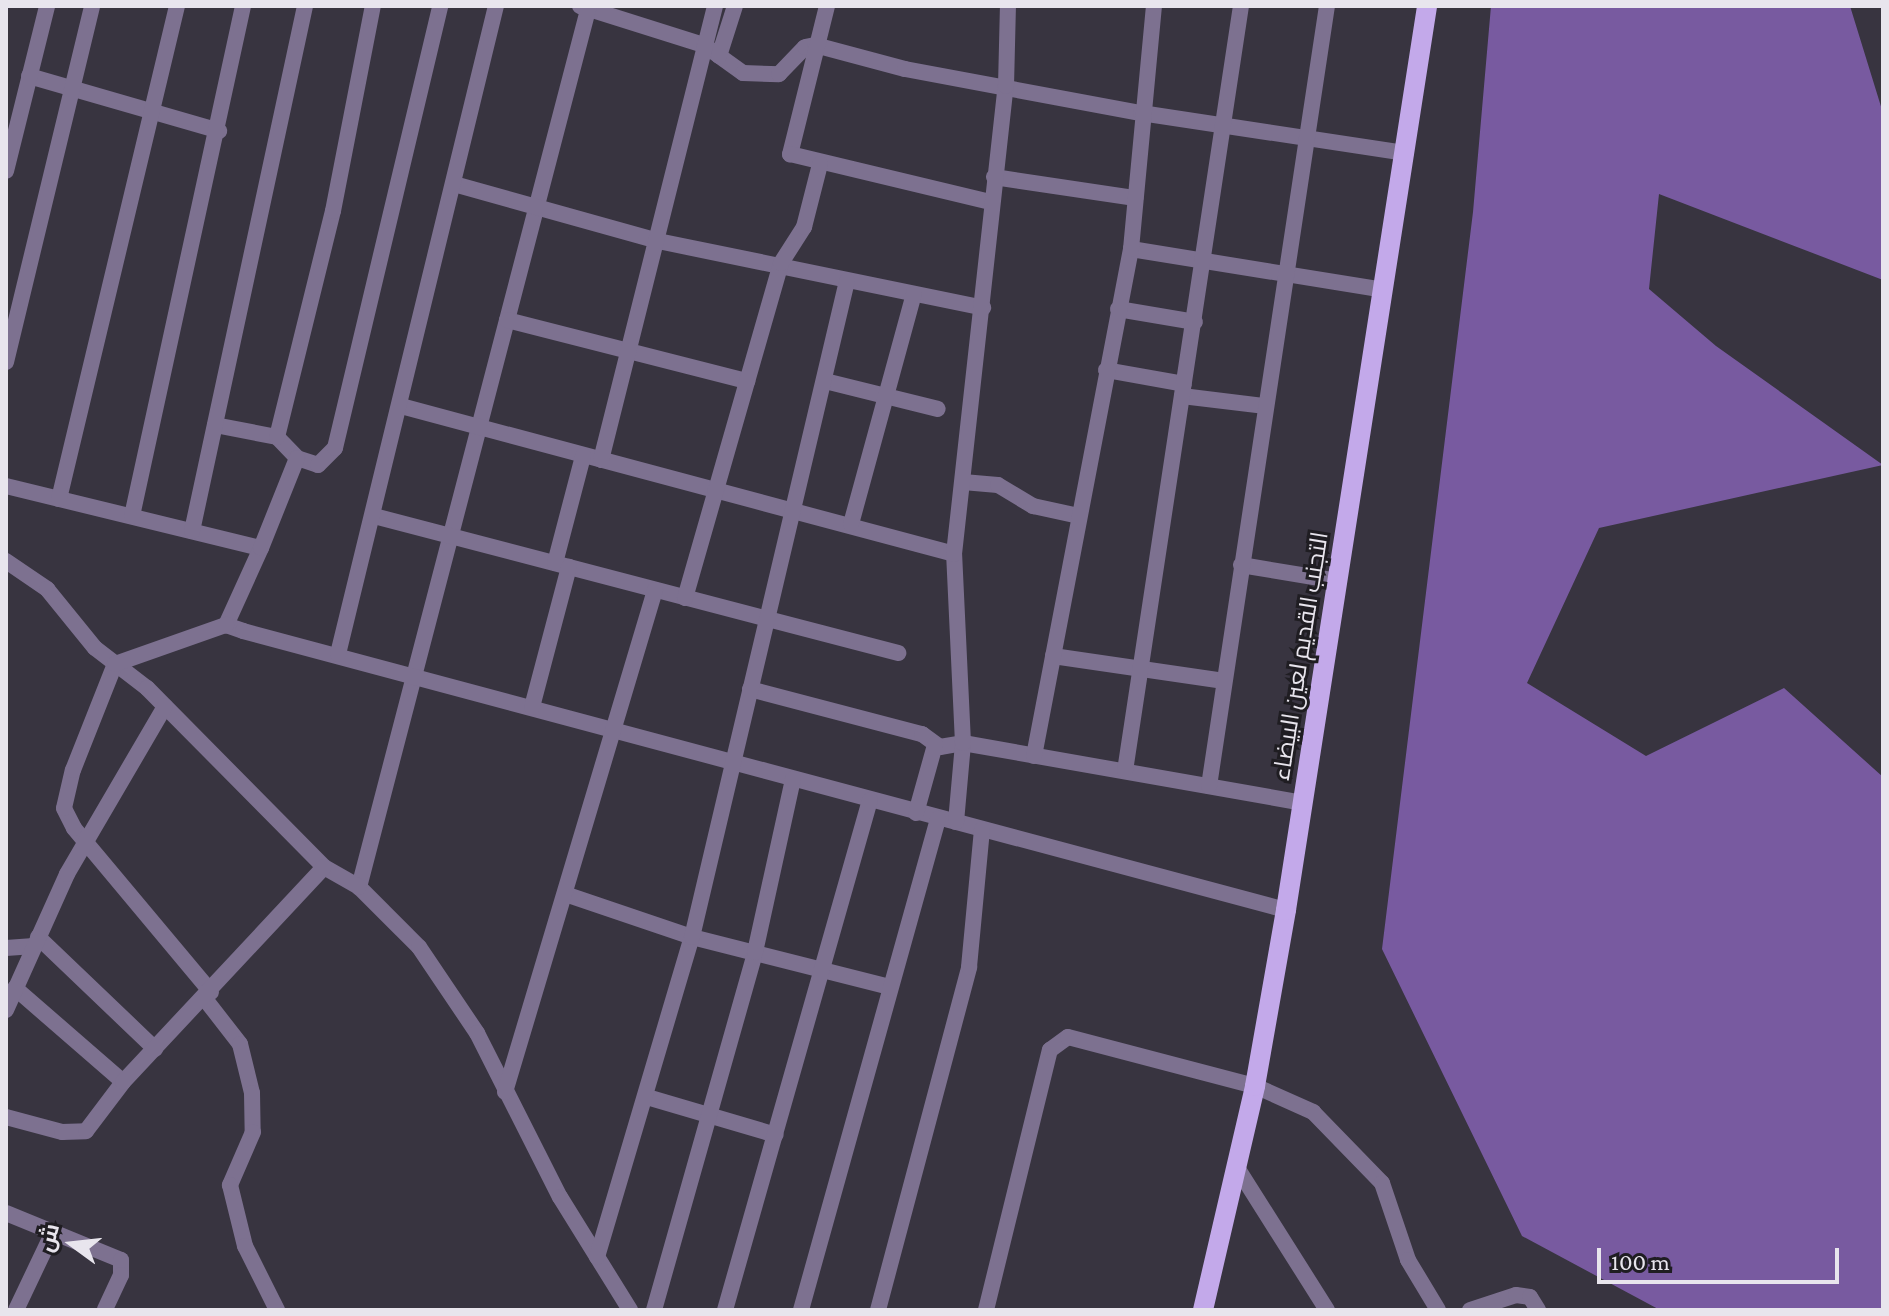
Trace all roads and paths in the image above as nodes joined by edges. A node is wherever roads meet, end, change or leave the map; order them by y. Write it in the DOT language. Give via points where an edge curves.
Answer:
graph roads {
  1 [pos="47,6"];
  2 [pos="92,6"];
  3 [pos="177,6"];
  4 [pos="243,6"];
  5 [pos="305,6"];
  6 [pos="373,6"];
  7 [pos="440,6"];
  8 [pos="496,6"];
  9 [pos="715,6"];
  10 [pos="735,6"];
  11 [pos="827,6"];
  12 [pos="1008,6"];
  13 [pos="1154,6"];
  14 [pos="1241,6"];
  15 [pos="1327,6"];
  16 [pos="1427,6"];
  17 [pos="586,7"];
  18 [pos="704,45"];
  19 [pos="815,45"];
  20 [pos="719,56"];
  21 [pos="29,76"];
  22 [pos="1006,86"];
  23 [pos="71,89"];
  24 [pos="1141,113"];
  25 [pos="153,115"];
  26 [pos="1226,125"];
  27 [pos="219,131"];
  28 [pos="1307,136"];
  29 [pos="1406,153"];
  30 [pos="820,164"];
  31 [pos="6,171"];
  32 [pos="994,177"];
  33 [pos="454,184"];
  34 [pos="1135,198"];
  35 [pos="990,202"];
  36 [pos="535,208"];
  37 [pos="658,241"];
  38 [pos="1131,249"];
  39 [pos="1206,261"];
  40 [pos="781,263"];
  41 [pos="1286,274"];
  42 [pos="847,281"];
  43 [pos="1384,290"];
  44 [pos="914,294"];
  45 [pos="983,308"];
  46 [pos="1118,309"];
  47 [pos="507,320"];
  48 [pos="1195,322"];
  49 [pos="631,352"];
  50 [pos="6,362"];
  51 [pos="1106,370"];
  52 [pos="747,381"];
  53 [pos="825,381"];
  54 [pos="1183,390"];
  55 [pos="890,397"];
  56 [pos="401,406"];
  57 [pos="1265,406"];
  58 [pos="938,409"];
  59 [pos="215,425"];
  60 [pos="480,429"];
  61 [pos="277,437"];
  62 [pos="583,456"];
  63 [pos="297,458"];
  64 [pos="601,460"];
  65 [pos="963,482"];
  66 [pos="6,486"];
  67 [pos="715,489"];
  68 [pos="59,499"];
  69 [pos="793,509"];
  70 [pos="132,516"];
  71 [pos="374,516"];
  72 [pos="1079,516"];
  73 [pos="851,524"];
  74 [pos="192,531"];
  75 [pos="453,535"];
  76 [pos="261,548"];
  77 [pos="954,554"];
  78 [pos="6,561"];
  79 [pos="562,565"];
  80 [pos="1241,565"];
  81 [pos="1338,581"];
  82 [pos="655,590"];
  83 [pos="685,598"];
  84 [pos="768,619"];
  85 [pos="226,625"];
  86 [pos="898,653"];
  87 [pos="338,654"];
  88 [pos="1053,656"];
  89 [pos="115,664"];
  90 [pos="1141,666"];
  91 [pos="416,675"];
  92 [pos="1224,681"];
  93 [pos="750,689"];
  94 [pos="165,706"];
  95 [pos="532,707"];
  96 [pos="616,730"];
  97 [pos="963,743"];
  98 [pos="935,745"];
  99 [pos="1034,756"];
  100 [pos="733,763"];
  101 [pos="1125,771"];
  102 [pos="793,779"];
  103 [pos="1209,786"];
  104 [pos="870,800"];
  105 [pos="1304,803"];
  106 [pos="916,813"];
  107 [pos="938,819"];
  108 [pos="956,822"];
  109 [pos="982,830"];
  110 [pos="88,842"];
  111 [pos="324,867"];
  112 [pos="359,887"];
  113 [pos="565,894"];
  114 [pos="1286,910"];
  115 [pos="692,937"];
  116 [pos="36,942"];
  117 [pos="6,948"];
  118 [pos="755,952"];
  119 [pos="824,968"];
  120 [pos="890,987"];
  121 [pos="15,988"];
  122 [pos="208,996"];
  123 [pos="6,1010"];
  124 [pos="155,1049"];
  125 [pos="123,1082"];
  126 [pos="1255,1086"];
  127 [pos="505,1092"];
  128 [pos="647,1097"];
  129 [pos="6,1117"];
  130 [pos="709,1117"];
  131 [pos="776,1135"];
  132 [pos="1236,1166"];
  133 [pos="6,1213"];
  134 [pos="53,1232"];
  135 [pos="597,1257"];
  136 [pos="16,1310"];
  137 [pos="105,1310"];
  138 [pos="277,1310"];
  139 [pos="630,1310"];
  140 [pos="654,1310"];
  141 [pos="725,1310"];
  142 [pos="801,1310"];
  143 [pos="878,1310"];
  144 [pos="986,1310"];
  145 [pos="1203,1310"];
  146 [pos="1327,1310"];
  147 [pos="1438,1310"];
  148 [pos="1470,1310"];
  149 [pos="1538,1310"];
  1 -- 21 [label="street"];
  2 -- 23 [label="street"];
  3 -- 25 [label="street"];
  4 -- 27 [label="street"];
  5 -- 59 [label="street"];
  6 -- 61 [label="street" via="333,211"];
  7 -- 63 [label="street" via="335,448 324,464"];
  8 -- 33 [label="street"];
  9 -- 18 [label="street"];
  10 -- 20 [label="street"];
  11 -- 19 [label="street"];
  12 -- 22 [label="street"];
  13 -- 24 [label="street"];
  14 -- 26 [label="street"];
  15 -- 28 [label="street"];
  16 -- 29 [label="main road, التجنب القديم لعين البيضاء"];
  17 -- 18 [label="street"];
  17 -- 36 [label="street"];
  18 -- 20 [label="street"];
  18 -- 37 [label="street"];
  19 -- 20 [label="street" via="805,47 788,68 767,76 732,68"];
  19 -- 22 [label="street" via="905,69"];
  19 -- 30 [label="street" via="789,152"];
  21 -- 23 [label="street"];
  21 -- 31 [label="street"];
  22 -- 24 [label="street"];
  22 -- 32 [label="street"];
  23 -- 25 [label="street"];
  23 -- 50 [label="street"];
  24 -- 26 [label="street"];
  24 -- 34 [label="street"];
  25 -- 27 [label="street"];
  25 -- 68 [label="street"];
  26 -- 28 [label="street"];
  26 -- 39 [label="street"];
  27 -- 70 [label="street"];
  28 -- 29 [label="street"];
  28 -- 41 [label="street"];
  29 -- 43 [label="main road, التجنب القديم لعين البيضاء"];
  30 -- 35 [label="street"];
  30 -- 40 [label="street" via="804,227"];
  32 -- 34 [label="street"];
  32 -- 35 [label="street"];
  33 -- 36 [label="street"];
  33 -- 56 [label="street"];
  34 -- 38 [label="street"];
  35 -- 45 [label="street"];
  36 -- 37 [label="street"];
  36 -- 47 [label="street"];
  37 -- 40 [label="street"];
  37 -- 49 [label="street"];
  38 -- 39 [label="street"];
  38 -- 46 [label="street"];
  39 -- 41 [label="street"];
  39 -- 48 [label="street"];
  40 -- 42 [label="street"];
  40 -- 52 [label="street"];
  41 -- 43 [label="street"];
  41 -- 57 [label="street"];
  42 -- 44 [label="street"];
  42 -- 53 [label="street"];
  43 -- 81 [label="main road, التجنب القديم لعين البيضاء"];
  44 -- 45 [label="street"];
  44 -- 55 [label="street"];
  45 -- 65 [label="street"];
  46 -- 48 [label="street"];
  46 -- 51 [label="street"];
  47 -- 49 [label="street"];
  47 -- 60 [label="street"];
  48 -- 54 [label="street"];
  49 -- 52 [label="street"];
  49 -- 64 [label="street"];
  51 -- 54 [label="street"];
  51 -- 72 [label="street"];
  52 -- 67 [label="street"];
  53 -- 55 [label="street"];
  53 -- 69 [label="street"];
  54 -- 57 [label="street"];
  54 -- 90 [label="street"];
  55 -- 58 [label="street"];
  55 -- 73 [label="street"];
  56 -- 60 [label="street"];
  56 -- 71 [label="street"];
  57 -- 80 [label="street"];
  59 -- 61 [label="street"];
  59 -- 74 [label="street"];
  60 -- 62 [label="street"];
  60 -- 75 [label="street"];
  61 -- 63 [label="street"];
  62 -- 64 [label="street"];
  62 -- 79 [label="street"];
  63 -- 76 [label="street"];
  64 -- 67 [label="street"];
  65 -- 72 [label="street" via="998,485 1033,506"];
  65 -- 77 [label="street"];
  66 -- 68 [label="street"];
  67 -- 69 [label="street"];
  67 -- 83 [label="street"];
  68 -- 70 [label="street"];
  69 -- 73 [label="street"];
  69 -- 84 [label="street"];
  70 -- 74 [label="street"];
  71 -- 75 [label="street"];
  71 -- 87 [label="street"];
  72 -- 88 [label="street"];
  73 -- 77 [label="street"];
  74 -- 76 [label="street"];
  75 -- 79 [label="street"];
  75 -- 91 [label="street"];
  76 -- 85 [label="street"];
  77 -- 97 [label="street"];
  78 -- 89 [label="street" via="47,589 95,648"];
  79 -- 82 [label="street"];
  79 -- 95 [label="street"];
  80 -- 81 [label="street"];
  80 -- 92 [label="street"];
  81 -- 105 [label="main road, التجنب القديم لعين البيضاء"];
  82 -- 83 [label="street"];
  82 -- 96 [label="street"];
  83 -- 84 [label="street"];
  84 -- 86 [label="street"];
  84 -- 93 [label="street"];
  85 -- 87 [label="street"];
  85 -- 89 [label="street"];
  87 -- 91 [label="street"];
  88 -- 90 [label="street"];
  88 -- 99 [label="street"];
  89 -- 94 [label="street"];
  89 -- 110 [label="street" via="66,795 68,819"];
  90 -- 92 [label="street"];
  90 -- 101 [label="street"];
  91 -- 95 [label="street"];
  91 -- 112 [label="street"];
  92 -- 103 [label="street"];
  93 -- 98 [label="street" via="922,734"];
  93 -- 100 [label="street"];
  94 -- 110 [label="street"];
  94 -- 111 [label="street"];
  95 -- 96 [label="street"];
  96 -- 100 [label="street"];
  96 -- 113 [label="street"];
  97 -- 98 [label="street"];
  97 -- 99 [label="street"];
  97 -- 108 [label="street"];
  98 -- 106 [label="street"];
  99 -- 101 [label="street"];
  100 -- 102 [label="street"];
  100 -- 115 [label="street"];
  101 -- 103 [label="street"];
  102 -- 104 [label="street"];
  102 -- 118 [label="street"];
  103 -- 105 [label="street"];
  104 -- 106 [label="street"];
  104 -- 119 [label="street"];
  105 -- 114 [label="main road, التجنب القديم لعين البيضاء"];
  106 -- 107 [label="street"];
  107 -- 108 [label="street"];
  107 -- 120 [label="street"];
  108 -- 109 [label="street"];
  109 -- 114 [label="street"];
  109 -- 143 [label="street" via="969,967"];
  110 -- 116 [label="street"];
  110 -- 122 [label="street"];
  111 -- 112 [label="street"];
  111 -- 122 [label="street"];
  112 -- 127 [label="street" via="419,947 477,1033"];
  113 -- 115 [label="street"];
  113 -- 127 [label="street"];
  114 -- 126 [label="main road, التجنب القديم لعين البيضاء"];
  115 -- 118 [label="street"];
  115 -- 128 [label="street"];
  116 -- 117 [label="street"];
  116 -- 121 [label="street"];
  116 -- 124 [label="street"];
  118 -- 119 [label="street"];
  118 -- 130 [label="street"];
  119 -- 120 [label="street"];
  119 -- 131 [label="street"];
  120 -- 142 [label="street"];
  121 -- 123 [label="street"];
  121 -- 125 [label="street"];
  122 -- 124 [label="street"];
  122 -- 138 [label="street" via="240,1044 252,1093 253,1132 230,1185 245,1246"];
  124 -- 125 [label="street"];
  125 -- 129 [label="street" via="95,1123 78,1135"];
  126 -- 132 [label="main road, التجنب القديم لعين البيضاء"];
  126 -- 144 [label="street" via="1068,1037 1055,1042"];
  126 -- 147 [label="street" via="1313,1112 1382,1183 1408,1260"];
  127 -- 135 [label="street"];
  128 -- 130 [label="street"];
  128 -- 135 [label="street"];
  130 -- 131 [label="street"];
  130 -- 140 [label="street"];
  131 -- 141 [label="street"];
  132 -- 145 [label="main road, التجنب القديم لعين البيضاء"];
  132 -- 146 [label="street"];
  133 -- 134 [label="street"];
  134 -- 136 [label="street"];
  134 -- 137 [label="street" via="121,1260 121,1275"];
  135 -- 139 [label="street"];
  148 -- 149 [label="street" via="1510,1295 1530,1297"];
}
